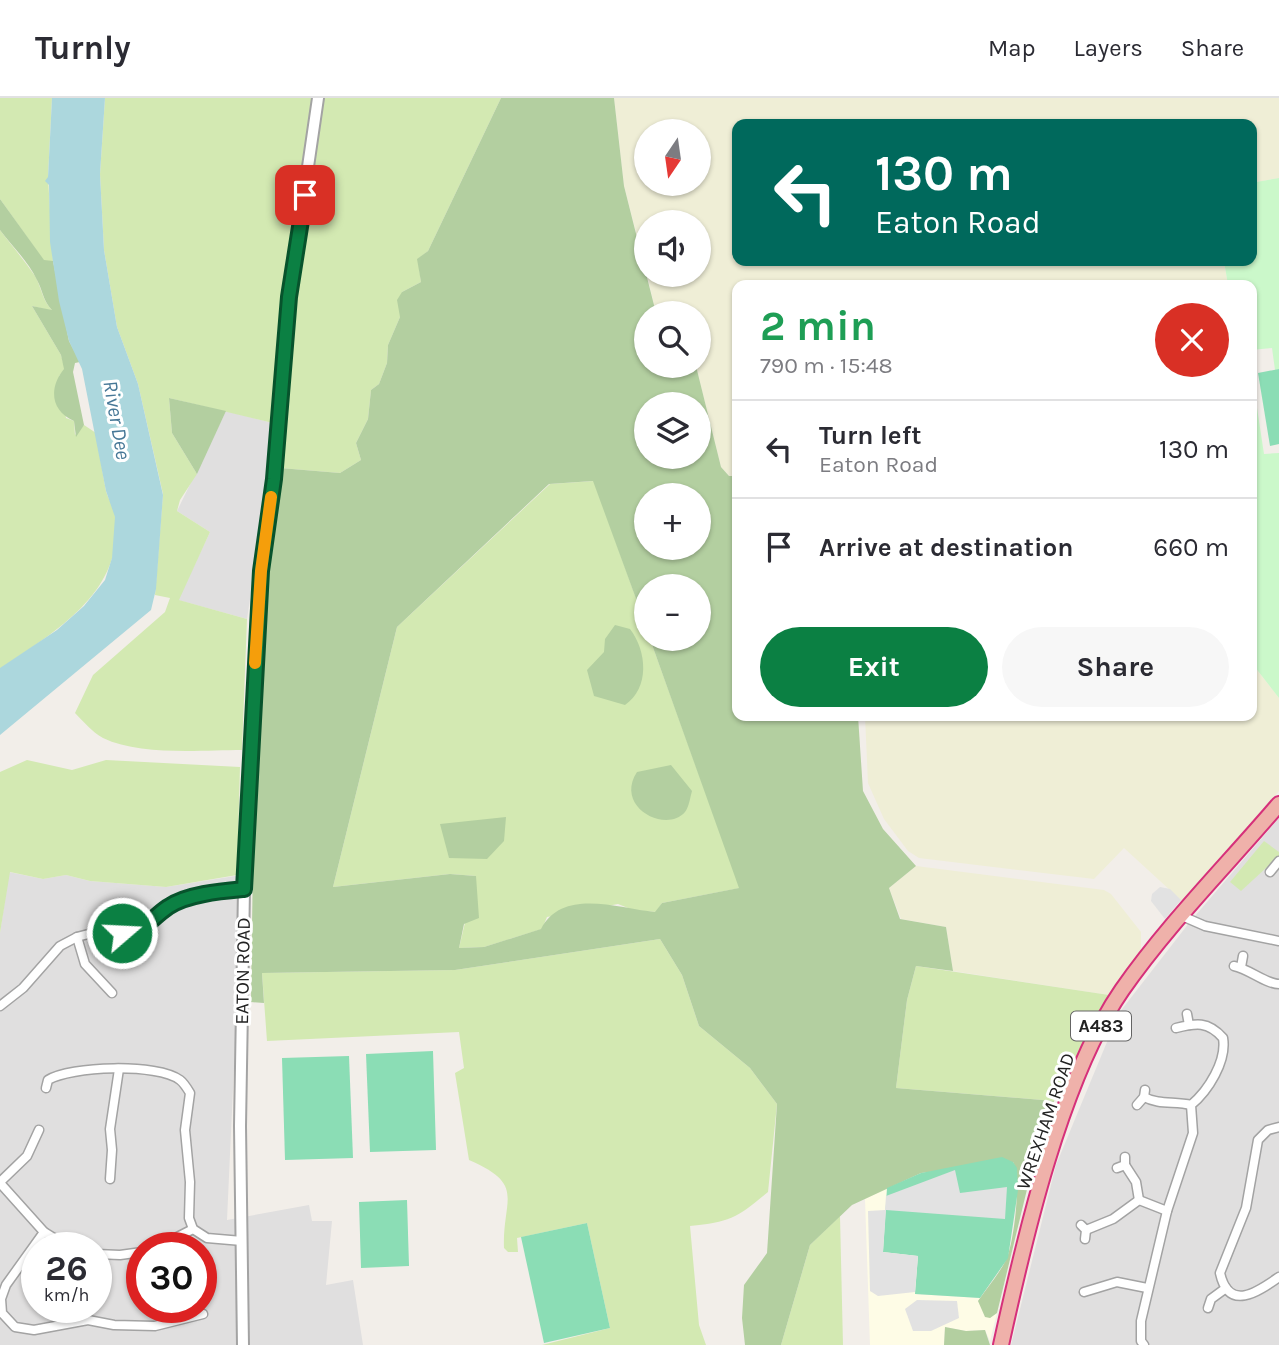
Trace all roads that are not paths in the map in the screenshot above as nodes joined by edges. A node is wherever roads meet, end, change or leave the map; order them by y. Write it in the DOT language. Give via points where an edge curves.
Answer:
graph roads {
  1 [pos="318,98"];
  2 [pos="1279,804"];
  3 [pos="1279,861"];
  4 [pos="1270,873"];
  5 [pos="244,889"];
  6 [pos="1182,916"];
  7 [pos="77,937"];
  8 [pos="1279,941"];
  9 [pos="1243,956"];
  10 [pos="1279,984"];
  11 [pos="112,993"];
  12 [pos="0,1006"];
  13 [pos="1187,1014"];
  14 [pos="1189,1025"];
  15 [pos="1176,1028"];
  16 [pos="119,1069"];
  17 [pos="46,1088"];
  18 [pos="1137,1105"];
  19 [pos="1191,1105"];
  20 [pos="1279,1127"];
  21 [pos="39,1130"];
  22 [pos="1123,1164"];
  23 [pos="108,1173"];
  24 [pos="0,1183"];
  25 [pos="1139,1200"];
  26 [pos="1167,1210"];
  27 [pos="193,1229"];
  28 [pos="43,1232"];
  29 [pos="187,1232"];
  30 [pos="1085,1239"];
  31 [pos="242,1241"];
  32 [pos="21,1265"];
  33 [pos="1279,1278"];
  34 [pos="1226,1288"];
  35 [pos="1147,1289"];
  36 [pos="1084,1292"];
  37 [pos="1208,1308"];
  38 [pos="63,1323"];
  39 [pos="107,1323"];
  40 [pos="172,1323"];
  41 [pos="1140,1344"];
  42 [pos="243,1345"];
  43 [pos="1001,1345"];
  1 -- 5 [label="street, EATON ROAD" via="289,297 274,479 261,571"];
  2 -- 6 [label="highway, WREXHAM ROAD / A483"];
  3 -- 4 [label="street"];
  5 -- 7 [label="street" via="209,891 173,904 142,930"];
  5 -- 31 [label="street, EATON ROAD"];
  6 -- 8 [label="street" via="1205,926"];
  6 -- 43 [label="highway, WREXHAM ROAD / A483" via="1122,990 1098,1031 1048,1163"];
  7 -- 11 [label="street" via="85,964"];
  7 -- 12 [label="street" via="60,946 23,988"];
  9 -- 10 [label="street" via="1237,966"];
  13 -- 14 [label="street"];
  14 -- 15 [label="street"];
  14 -- 19 [label="street" via="1206,1024 1224,1044 1207,1088"];
  16 -- 17 [label="street" via="47,1076"];
  16 -- 23 [label="street"];
  16 -- 27 [label="street" via="162,1072 180,1080 190,1093 186,1139 188,1218"];
  18 -- 19 [label="street" via="1145,1093 1159,1103"];
  19 -- 26 [label="street" via="1193,1133"];
  20 -- 34 [label="street" via="1258,1140 1247,1208 1220,1266"];
  21 -- 24 [label="street" via="29,1141 27,1156"];
  22 -- 25 [label="street" via="1136,1182"];
  24 -- 28 [label="street"];
  25 -- 26 [label="street"];
  25 -- 30 [label="street" via="1113,1219 1084,1227"];
  26 -- 35 [label="street"];
  27 -- 29 [label="street"];
  27 -- 31 [label="street" via="216,1241"];
  31 -- 42 [label="street, EATON ROAD"];
  32 -- 38 [label="street" via="2,1292 5,1319 15,1327 34,1330"];
  33 -- 34 [label="street" via="1243,1297"];
  34 -- 37 [label="street"];
  35 -- 36 [label="street" via="1117,1282"];
  35 -- 41 [label="street"];
  39 -- 40 [label="street"];
}
